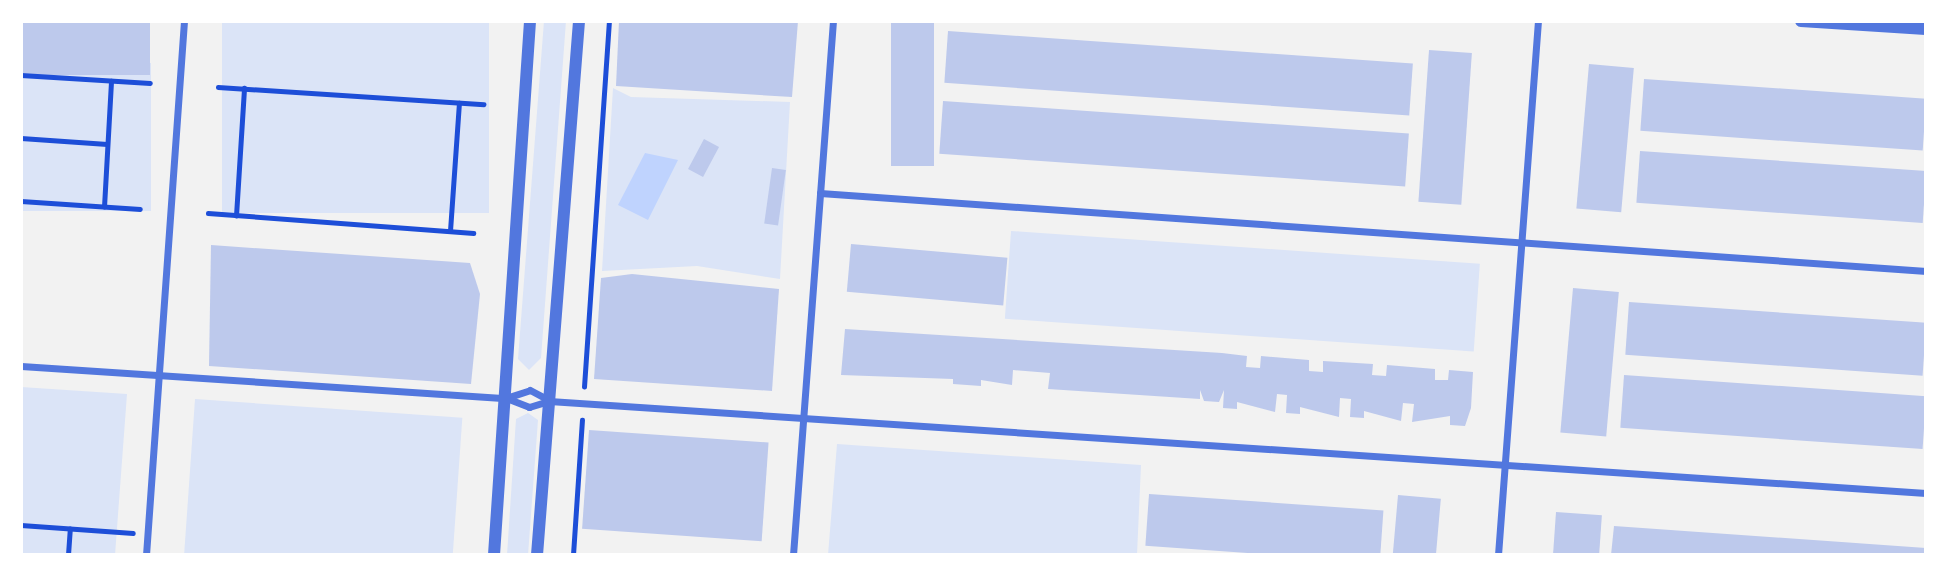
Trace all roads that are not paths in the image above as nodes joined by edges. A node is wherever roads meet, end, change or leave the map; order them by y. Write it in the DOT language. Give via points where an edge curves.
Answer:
graph roads {
  1 [pos="184,21"];
  2 [pos="530,21"];
  3 [pos="579,21"];
  4 [pos="832,21"];
  5 [pos="1538,21"];
  6 [pos="1801,21"];
  7 [pos="1926,29"];
  8 [pos="820,193"];
  9 [pos="1520,243"];
  10 [pos="1926,271"];
  11 [pos="21,366"];
  12 [pos="159,375"];
  13 [pos="506,398"];
  14 [pos="550,401"];
  15 [pos="803,418"];
  16 [pos="1504,465"];
  17 [pos="1926,493"];
  18 [pos="146,555"];
  19 [pos="494,555"];
  20 [pos="537,555"];
  21 [pos="793,555"];
  22 [pos="1497,555"];
  1 -- 12 [label="street"];
  2 -- 13 [label="street"];
  3 -- 14 [label="street"];
  4 -- 8 [label="street"];
  5 -- 9 [label="street"];
  6 -- 7 [label="street"];
  8 -- 9 [label="street"];
  8 -- 15 [label="street"];
  9 -- 10 [label="street"];
  9 -- 16 [label="street"];
  11 -- 12 [label="street"];
  12 -- 13 [label="street"];
  12 -- 18 [label="street"];
  13 -- 14 [label="street" via="529,407"];
  13 -- 14 [label="street" via="530,390"];
  13 -- 19 [label="street"];
  14 -- 15 [label="street"];
  14 -- 20 [label="street"];
  15 -- 16 [label="street"];
  15 -- 21 [label="street"];
  16 -- 17 [label="street"];
  16 -- 22 [label="street"];
}
